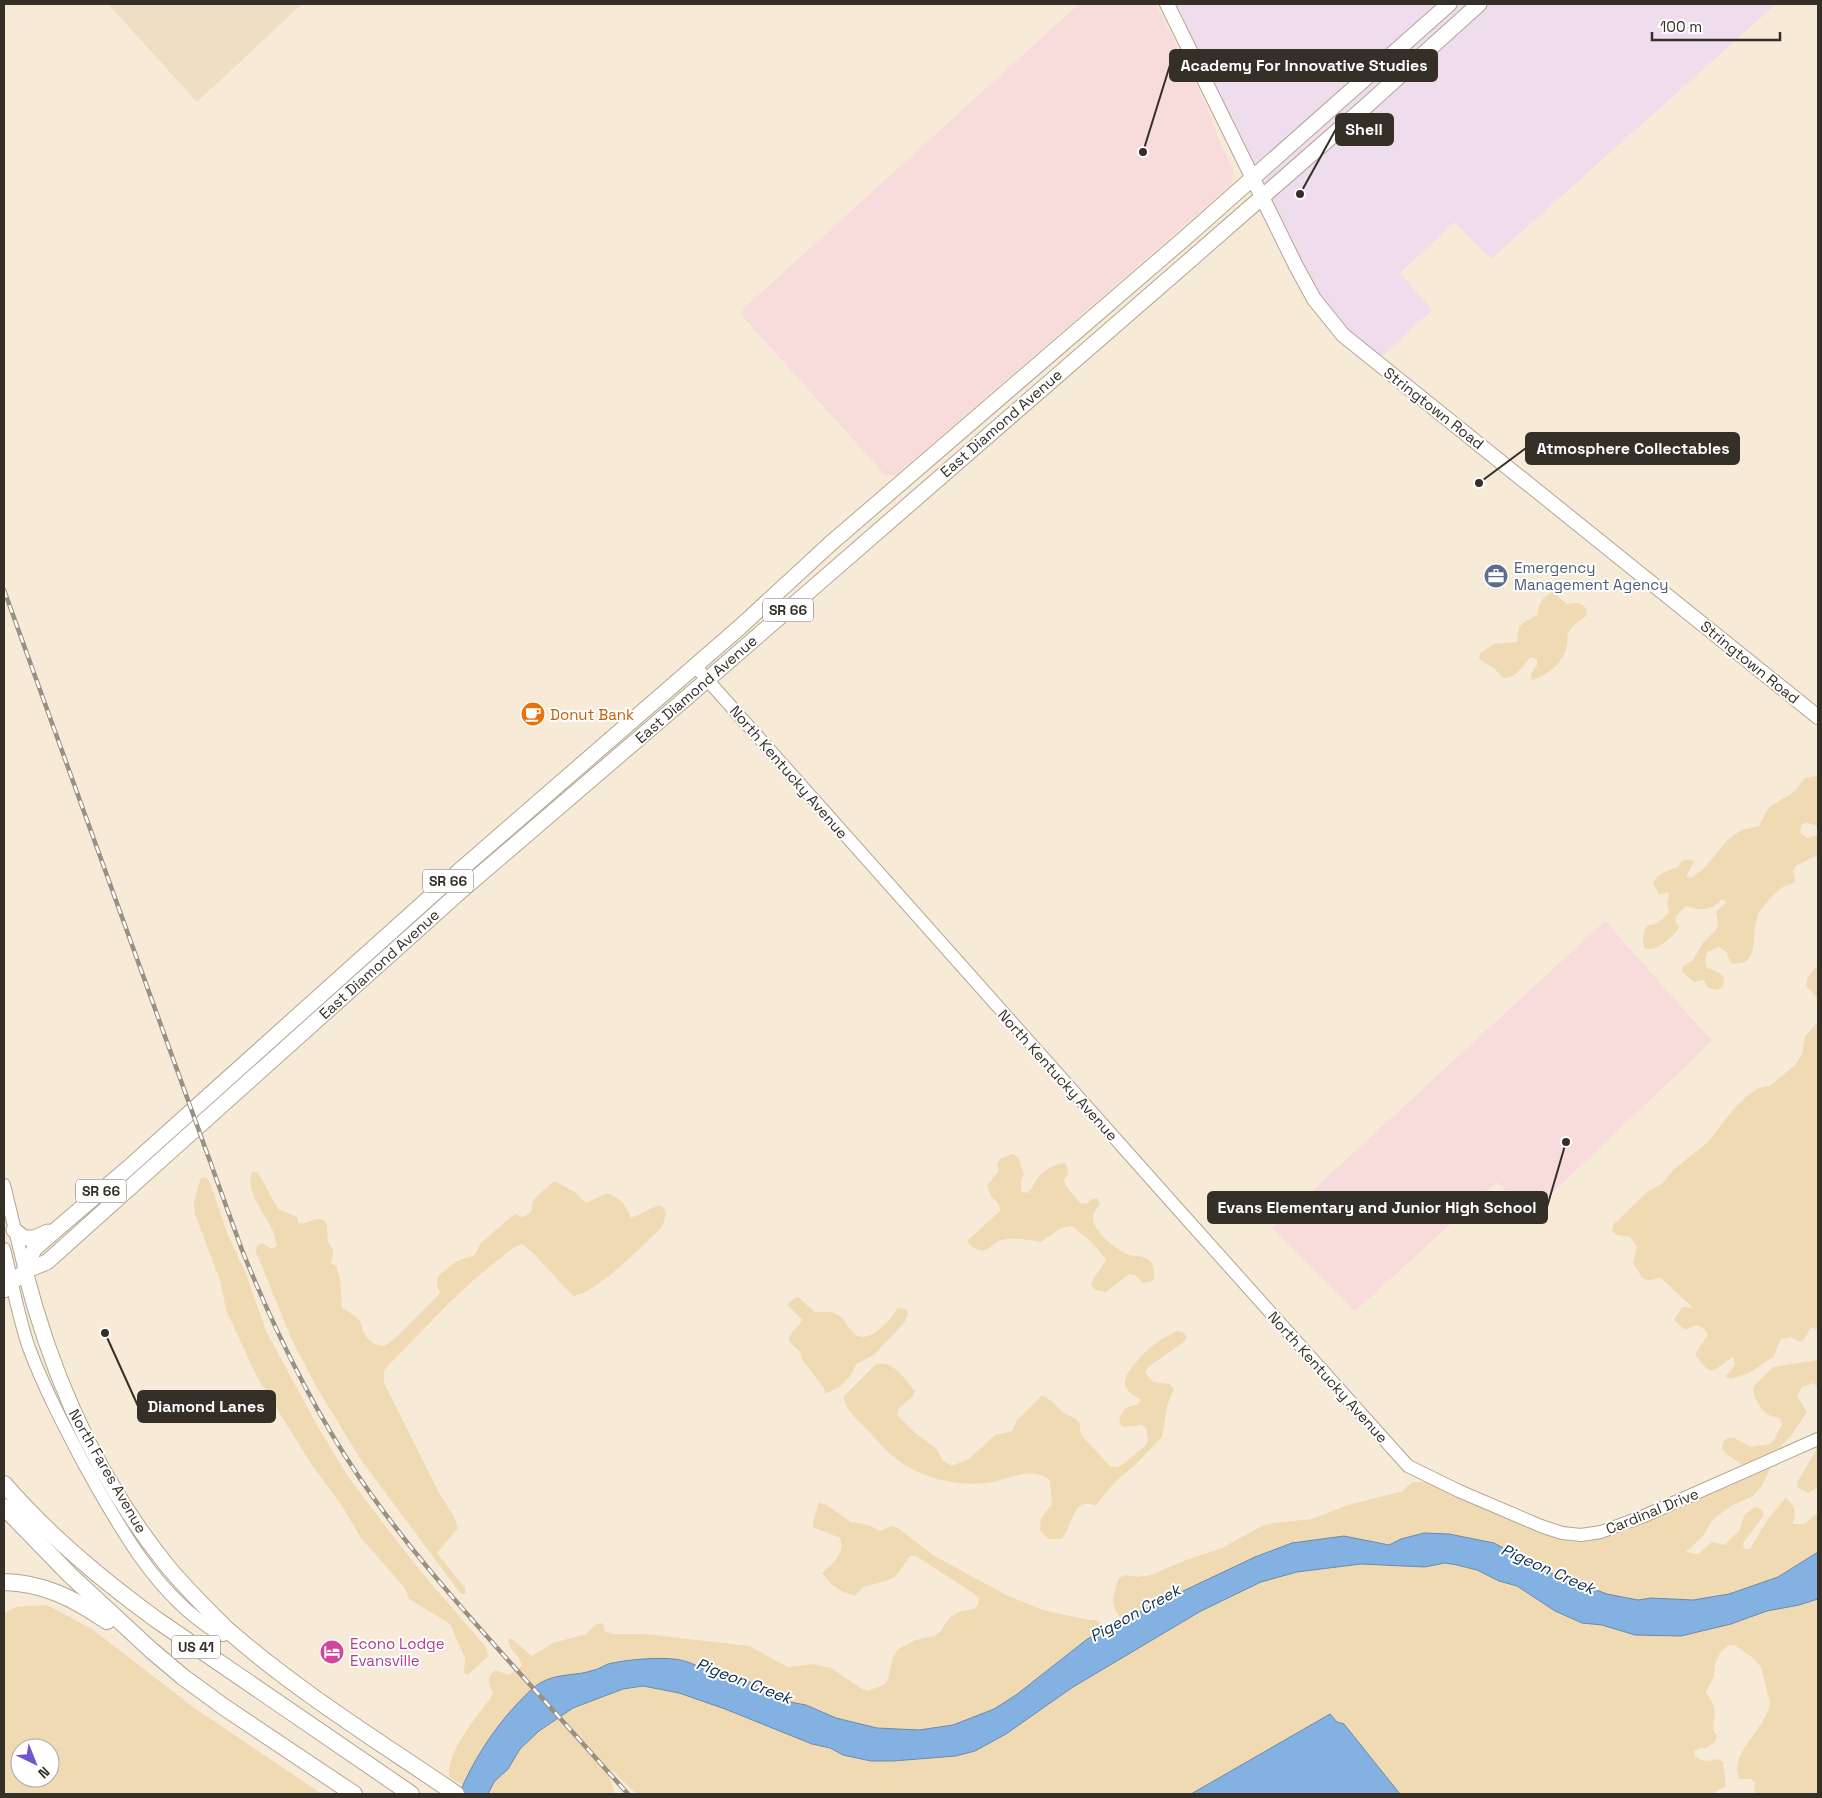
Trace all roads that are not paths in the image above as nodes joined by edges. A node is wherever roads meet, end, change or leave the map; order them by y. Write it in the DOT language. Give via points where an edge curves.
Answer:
graph roads {
  1 [pos="1167,4"];
  2 [pos="1449,4"];
  3 [pos="1479,4"];
  4 [pos="1252,178"];
  5 [pos="1262,197"];
  6 [pos="695,666"];
  7 [pos="707,680"];
  8 [pos="1818,717"];
  9 [pos="4,1185"];
  10 [pos="57,1229"];
  11 [pos="14,1230"];
  12 [pos="4,1249"];
  13 [pos="25,1272"];
  14 [pos="8,1286"];
  15 [pos="1818,1439"];
  16 [pos="1428,1476"];
  17 [pos="4,1484"];
  18 [pos="4,1507"];
  19 [pos="4,1582"];
  20 [pos="230,1632"];
  21 [pos="151,1650"];
  22 [pos="408,1792"];
  23 [pos="354,1794"];
  24 [pos="456,1794"];
  1 -- 4 [label="main road, Stringtown Road"];
  2 -- 4 [label="main road, East Diamond Avenue / SR 66"];
  3 -- 5 [label="main road, East Diamond Avenue / SR 66"];
  4 -- 5 [label="main road, Stringtown Road"];
  4 -- 6 [label="main road, East Diamond Avenue / SR 66" via="830,544"];
  5 -- 7 [label="main road, East Diamond Avenue / SR 66"];
  5 -- 8 [label="main road, Stringtown Road" via="1314,299 1343,335"];
  6 -- 7 [label="street, North Kentucky Avenue"];
  6 -- 10 [label="main road, East Diamond Avenue / SR 66" via="473,858 127,1170"];
  7 -- 13 [label="main road, East Diamond Avenue / SR 66" via="462,890 47,1262"];
  7 -- 16 [label="street, North Kentucky Avenue" via="1398,1456 1408,1466"];
  9 -- 11 [label="street, North Fares Avenue"];
  10 -- 11 [label="main road" via="28,1239"];
  10 -- 13 [label="main road, East Diamond Avenue / SR 66" via="34,1249"];
  11 -- 13 [label="street, North Fares Avenue"];
  12 -- 14 [label="street, North Fares Avenue"];
  13 -- 14 [label="main road, East Diamond Avenue / SR 66"];
  13 -- 20 [label="main road, North Fares Avenue" via="40,1328 59,1379 114,1488 165,1563"];
  14 -- 20 [label="street, North Fares Avenue" via="50,1398 113,1516 180,1604 216,1632"];
  15 -- 16 [label="street, Cardinal Drive" via="1644,1516 1582,1536 1541,1526"];
  17 -- 22 [label="highway, US 41" via="48,1531 120,1593"];
  18 -- 21 [label="highway, US 41" via="70,1575"];
  19 -- 21 [label="highway" via="41,1587 71,1598"];
  20 -- 24 [label="highway" via="298,1687"];
  21 -- 23 [label="highway, US 41" via="224,1707"];
}
